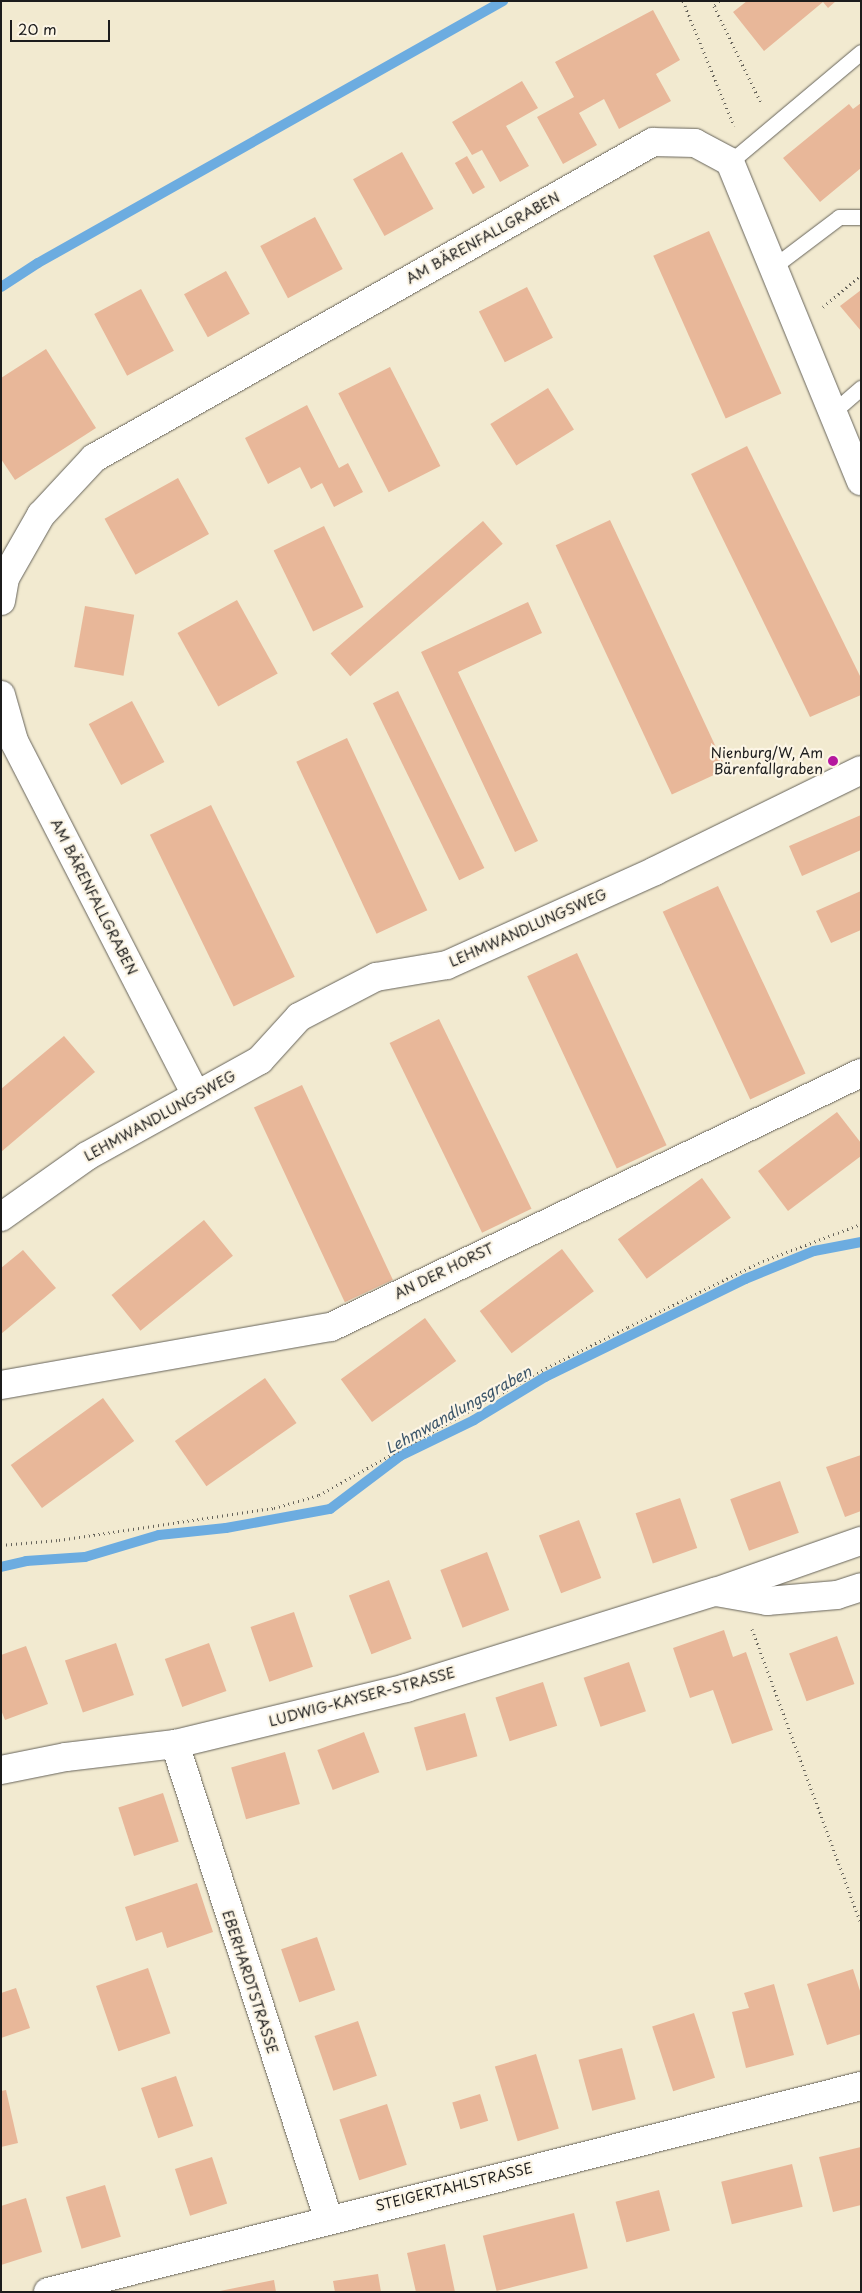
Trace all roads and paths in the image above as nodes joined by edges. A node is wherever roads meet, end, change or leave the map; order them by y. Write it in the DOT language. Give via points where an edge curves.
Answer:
graph roads {
  1 [pos="683,1"];
  2 [pos="720,1"];
  3 [pos="861,52"];
  4 [pos="772,126"];
  5 [pos="728,160"];
  6 [pos="861,217"];
  7 [pos="773,267"];
  8 [pos="861,274"];
  9 [pos="798,328"];
  10 [pos="861,388"];
  11 [pos="833,412"];
  12 [pos="861,481"];
  13 [pos="1,601"];
  14 [pos="1,694"];
  15 [pos="861,770"];
  16 [pos="861,1073"];
  17 [pos="196,1095"];
  18 [pos="1,1217"];
  19 [pos="861,1224"];
  20 [pos="1,1385"];
  21 [pos="861,1541"];
  22 [pos="1,1545"];
  23 [pos="861,1588"];
  24 [pos="727,1594"];
  25 [pos="175,1744"];
  26 [pos="1,1770"];
  27 [pos="861,1924"];
  28 [pos="861,2086"];
  29 [pos="328,2219"];
  30 [pos="48,2292"];
  1 -- 5 [label="path" via="739,138"];
  2 -- 4 [label="path" via="714,6"];
  3 -- 4 [label="lane"];
  4 -- 5 [label="lane"];
  5 -- 7 [label="street"];
  5 -- 13 [label="street, AM BÄRENFALLGRABEN" via="695,143 653,142 94,458 41,515 5,578"];
  6 -- 7 [label="lane" via="839,217"];
  7 -- 9 [label="street"];
  8 -- 9 [label="path"];
  9 -- 11 [label="street"];
  10 -- 11 [label="lane"];
  11 -- 12 [label="street"];
  14 -- 17 [label="street, AM BÄRENFALLGRABEN" via="14,740"];
  15 -- 17 [label="street, LEHMWANDLUNGSWEG" via="655,871 447,965 376,977 298,1017 260,1060"];
  16 -- 20 [label="street, AN DER HORST" via="331,1327"];
  17 -- 18 [label="street, LEHMWANDLUNGSWEG" via="87,1156"];
  19 -- 22 [label="path" via="763,1260 603,1339 319,1494 274,1508 60,1540"];
  21 -- 24 [label="street, LUDWIG-KAYSER-STRASSE"];
  23 -- 24 [label="street, LUDWIG-KAYSER-STRASSE" via="837,1595 767,1601"];
  24 -- 25 [label="street, LUDWIG-KAYSER-STRASSE" via="406,1688"];
  24 -- 27 [label="path"];
  25 -- 26 [label="street, LUDWIG-KAYSER-STRASSE" via="66,1757"];
  25 -- 29 [label="street, EBERHARDTSTRASSE" via="214,1874"];
  28 -- 29 [label="street, STEIGERTAHLSTRASSE"];
  29 -- 30 [label="street, STEIGERTAHLSTRASSE"];
}
